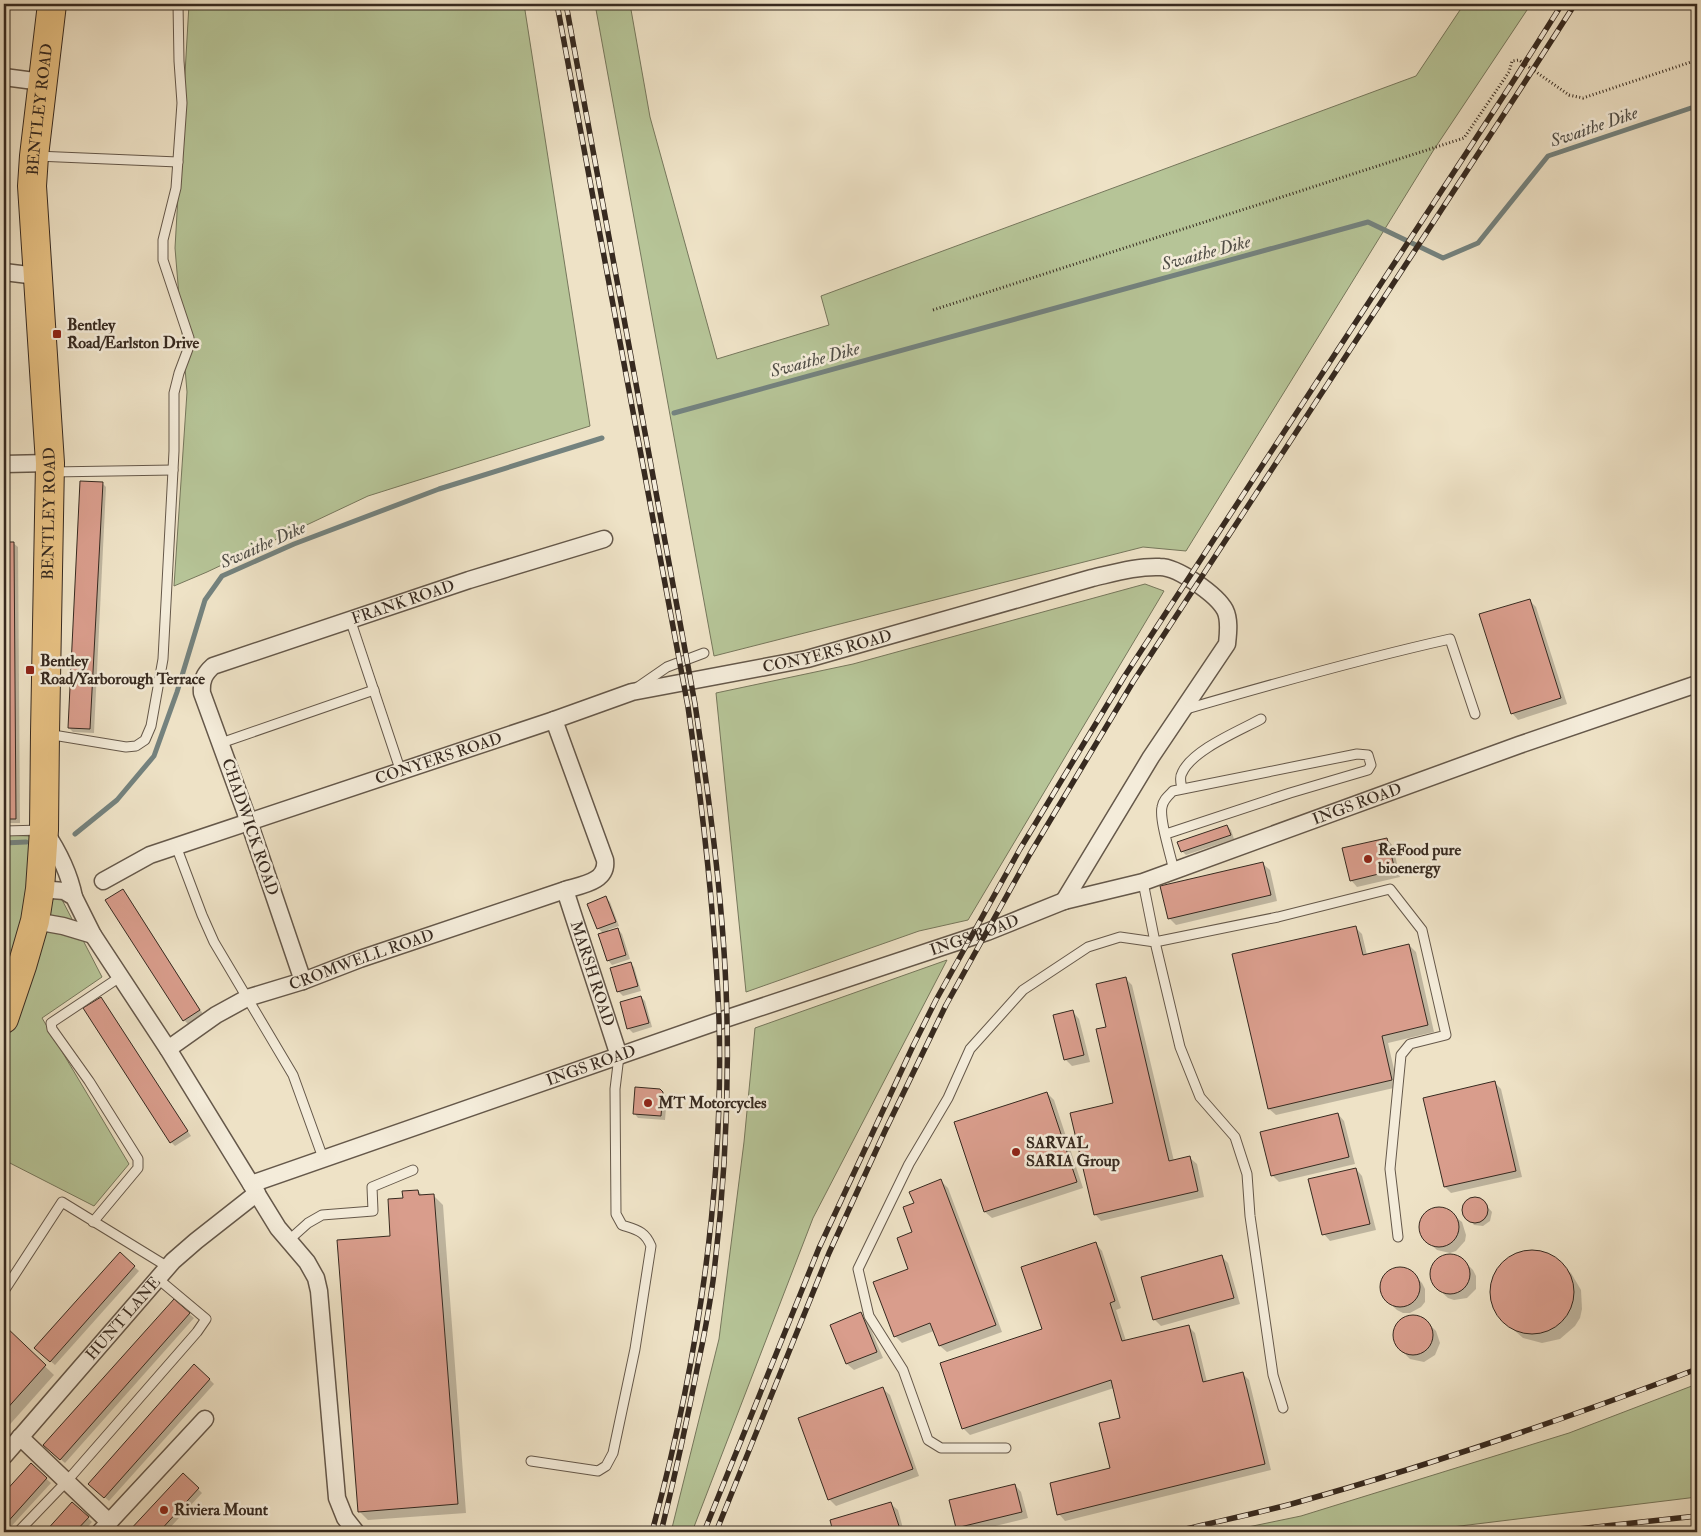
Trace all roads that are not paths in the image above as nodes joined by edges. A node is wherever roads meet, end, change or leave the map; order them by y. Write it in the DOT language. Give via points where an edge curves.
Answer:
graph roads {
  1 [pos="52,4"];
  2 [pos="178,4"];
  3 [pos="4,77"];
  4 [pos="42,82"];
  5 [pos="34,156"];
  6 [pos="178,162"];
  7 [pos="4,272"];
  8 [pos="37,276"];
  9 [pos="4,464"];
  10 [pos="50,467"];
  11 [pos="173,470"];
  12 [pos="604,538"];
  13 [pos="350,619"];
  14 [pos="704,653"];
  15 [pos="204,678"];
  16 [pos="1697,684"];
  17 [pos="374,690"];
  18 [pos="632,692"];
  19 [pos="1183,710"];
  20 [pos="1475,714"];
  21 [pos="1261,719"];
  22 [pos="554,720"];
  23 [pos="44,733"];
  24 [pos="221,743"];
  25 [pos="401,772"];
  26 [pos="1182,788"];
  27 [pos="249,822"];
  28 [pos="44,830"];
  29 [pos="4,831"];
  30 [pos="1166,834"];
  31 [pos="176,846"];
  32 [pos="1174,871"];
  33 [pos="103,881"];
  34 [pos="1143,882"];
  35 [pos="40,889"];
  36 [pos="565,890"];
  37 [pos="74,897"];
  38 [pos="1064,902"];
  39 [pos="35,921"];
  40 [pos="93,935"];
  41 [pos="1155,942"];
  42 [pos="120,977"];
  43 [pos="304,981"];
  44 [pos="247,998"];
  45 [pos="4,1019"];
  46 [pos="168,1049"];
  47 [pos="619,1056"];
  48 [pos="323,1158"];
  49 [pos="413,1170"];
  50 [pos="254,1188"];
  51 [pos="93,1222"];
  52 [pos="1398,1237"];
  53 [pos="289,1240"];
  54 [pos="162,1273"];
  55 [pos="4,1291"];
  56 [pos="1283,1408"];
  57 [pos="205,1419"];
  58 [pos="20,1437"];
  59 [pos="1006,1448"];
  60 [pos="4,1456"];
  61 [pos="531,1461"];
  62 [pos="67,1482"];
  63 [pos="104,1527"];
  64 [pos="18,1532"];
  65 [pos="356,1532"];
  1 -- 4 [label="highway, BENTLEY ROAD"];
  2 -- 6 [label="lane" via="182,103"];
  3 -- 4 [label="street"];
  4 -- 5 [label="highway, BENTLEY ROAD"];
  5 -- 6 [label="lane"];
  5 -- 8 [label="highway, BENTLEY ROAD" via="32,186"];
  6 -- 11 [label="lane" via="176,188 163,240 164,260 189,338 174,393"];
  7 -- 8 [label="street"];
  8 -- 10 [label="highway, BENTLEY ROAD"];
  9 -- 10 [label="street"];
  10 -- 11 [label="lane"];
  10 -- 23 [label="highway, BENTLEY ROAD"];
  11 -- 23 [label="lane" via="163,659 151,726 145,740 136,746 126,747"];
  12 -- 13 [label="street, FRANK ROAD"];
  13 -- 15 [label="street, FRANK ROAD" via="213,666"];
  13 -- 17 [label="lane"];
  14 -- 18 [label="lane" via="667,667"];
  15 -- 24 [label="street, CHADWICK ROAD" via="202,693"];
  16 -- 32 [label="street, INGS ROAD"];
  17 -- 24 [label="lane"];
  17 -- 25 [label="lane"];
  18 -- 19 [label="street, CONYERS ROAD" via="807,659 1092,578 1134,568 1161,566 1172,569 1213,594 1226,611 1227,644"];
  18 -- 22 [label="street, CONYERS ROAD"];
  19 -- 20 [label="lane" via="1385,653 1450,639"];
  19 -- 38 [label="street, CONYERS ROAD"];
  21 -- 26 [label="lane" via="1192,759 1182,772"];
  22 -- 25 [label="street, CONYERS ROAD"];
  22 -- 36 [label="street, CROMWELL ROAD" via="606,867 596,880"];
  23 -- 28 [label="highway, BENTLEY ROAD"];
  24 -- 27 [label="street, CHADWICK ROAD"];
  25 -- 27 [label="street, CONYERS ROAD"];
  26 -- 30 [label="lane" via="1165,798 1161,816"];
  26 -- 30 [label="lane" via="1357,754 1368,755 1371,765 1368,770"];
  27 -- 31 [label="street, CONYERS ROAD"];
  27 -- 43 [label="street, CHADWICK ROAD"];
  28 -- 29 [label="lane"];
  28 -- 35 [label="highway, BENTLEY ROAD"];
  28 -- 37 [label="street" via="59,852 71,879"];
  30 -- 32 [label="lane"];
  31 -- 33 [label="street, CONYERS ROAD"];
  31 -- 44 [label="lane" via="214,942"];
  32 -- 34 [label="street, INGS ROAD"];
  34 -- 38 [label="street, INGS ROAD"];
  34 -- 41 [label="lane"];
  35 -- 37 [label="street" via="64,891"];
  35 -- 39 [label="highway, BENTLEY ROAD"];
  36 -- 43 [label="street, CROMWELL ROAD"];
  36 -- 47 [label="street, MARSH ROAD"];
  37 -- 40 [label="street"];
  38 -- 47 [label="street, INGS ROAD" via="987,932"];
  39 -- 40 [label="street"];
  39 -- 45 [label="highway, BENTLEY ROAD"];
  40 -- 42 [label="street"];
  41 -- 52 [label="lane" via="1278,917 1390,889 1422,930 1446,1035 1410,1044 1401,1055 1390,1169"];
  41 -- 56 [label="lane" via="1180,1048 1200,1096 1235,1136 1247,1174 1273,1375"];
  41 -- 59 [label="lane" via="1120,937 1088,947 1023,990 970,1049 948,1098 909,1164 858,1269 869,1316 903,1370 928,1440 941,1448"];
  42 -- 46 [label="street"];
  42 -- 51 [label="lane" via="51,1023 138,1159 138,1168"];
  43 -- 44 [label="street, CROMWELL ROAD"];
  44 -- 46 [label="street, CROMWELL ROAD" via="216,1015"];
  44 -- 48 [label="lane" via="293,1075"];
  46 -- 50 [label="street"];
  47 -- 48 [label="street, INGS ROAD"];
  47 -- 61 [label="lane" via="615,1089 616,1214 622,1225 647,1236 651,1246 635,1349 613,1454 606,1466 598,1471"];
  48 -- 50 [label="street, INGS ROAD"];
  49 -- 53 [label="lane" via="372,1187 373,1211 322,1215"];
  50 -- 53 [label="street"];
  50 -- 54 [label="street, HUNT LANE"];
  51 -- 54 [label="lane"];
  51 -- 55 [label="lane" via="60,1203"];
  53 -- 65 [label="street" via="307,1262 319,1291 337,1498 345,1518"];
  54 -- 58 [label="street, HUNT LANE"];
  54 -- 62 [label="lane" via="206,1319"];
  57 -- 63 [label="street"];
  58 -- 60 [label="street, HUNT LANE"];
  58 -- 62 [label="street"];
  62 -- 63 [label="street"];
  62 -- 64 [label="lane"];
}
